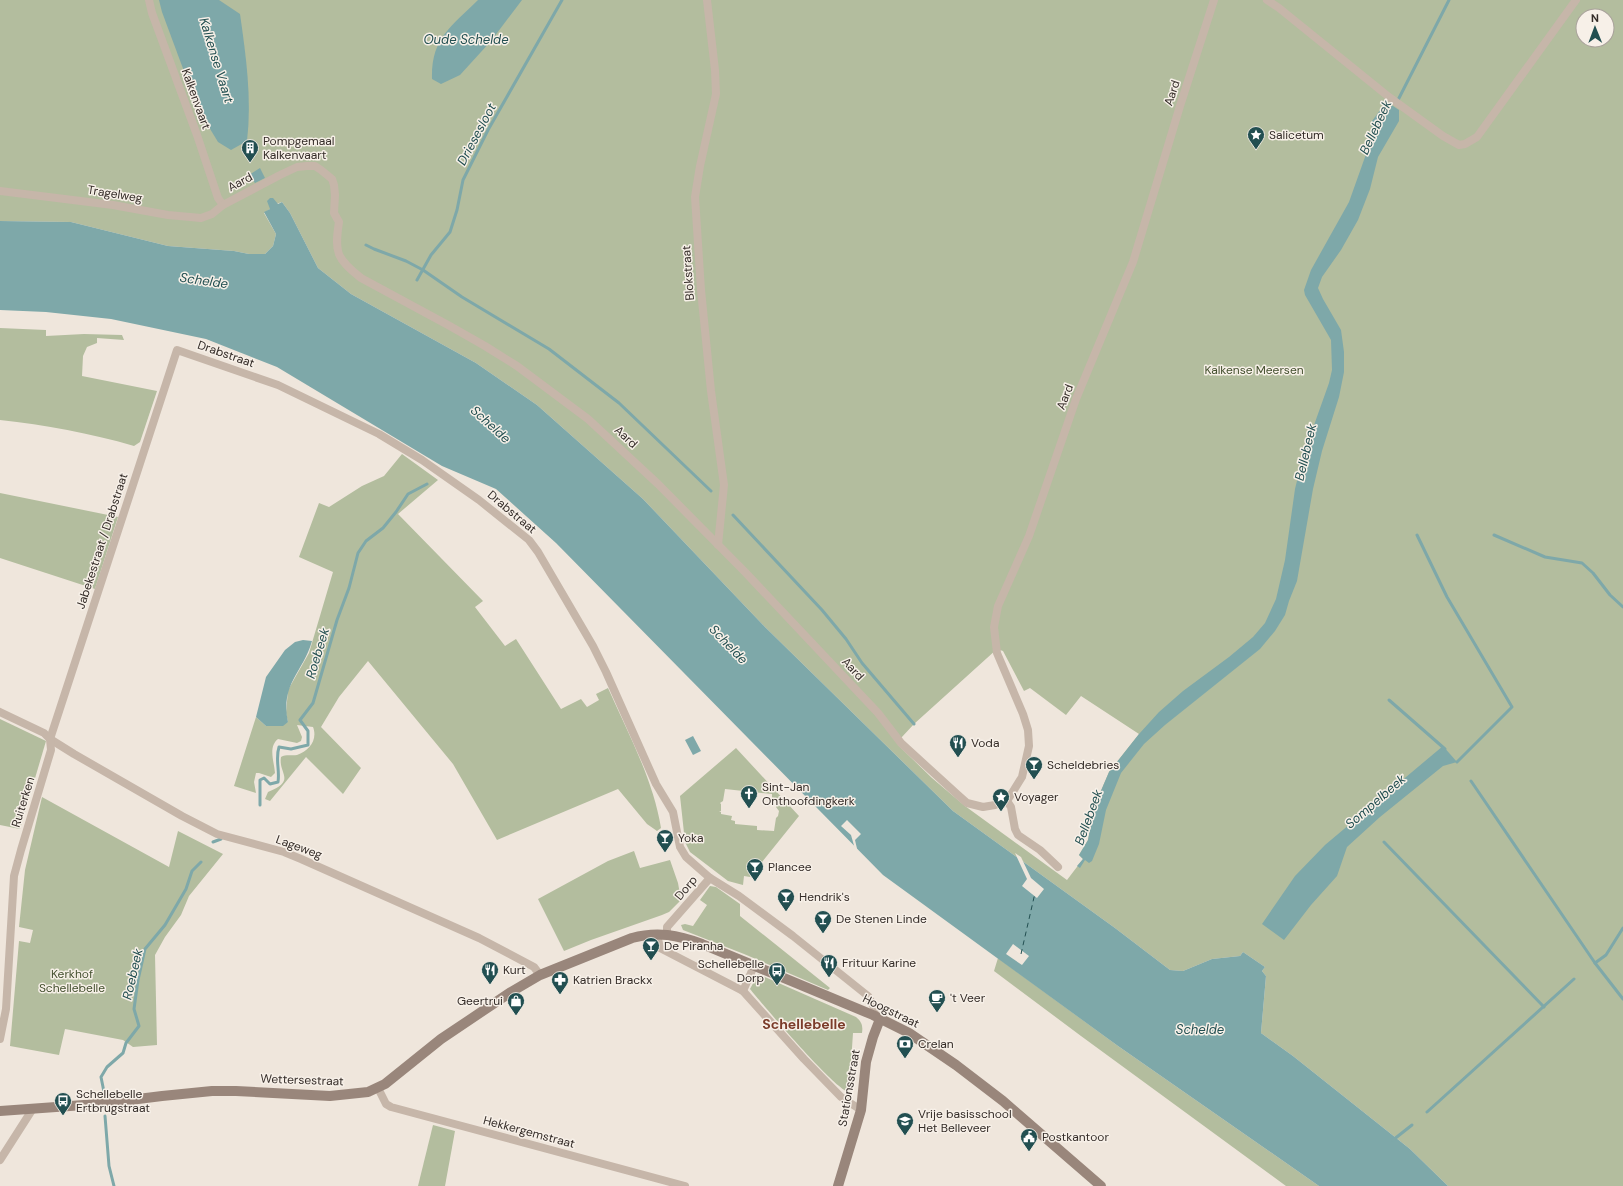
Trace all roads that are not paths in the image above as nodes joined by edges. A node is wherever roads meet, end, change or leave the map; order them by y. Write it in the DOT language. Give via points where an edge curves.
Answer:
graph roads {
  1 [pos="149,0"];
  2 [pos="707,0"];
  3 [pos="1214,0"];
  4 [pos="1267,0"];
  5 [pos="1576,0"];
  6 [pos="0,191"];
  7 [pos="223,205"];
  8 [pos="177,350"];
  9 [pos="718,545"];
  10 [pos="0,712"];
  11 [pos="50,739"];
  12 [pos="1007,801"];
  13 [pos="1058,867"];
  14 [pos="710,878"];
  15 [pos="662,934"];
  16 [pos="632,938"];
  17 [pos="754,966"];
  18 [pos="540,975"];
  19 [pos="743,991"];
  20 [pos="877,1017"];
  21 [pos="0,1039"];
  22 [pos="378,1088"];
  23 [pos="32,1110"];
  24 [pos="861,1110"];
  25 [pos="0,1111"];
  26 [pos="0,1160"];
  27 [pos="685,1186"];
  28 [pos="838,1186"];
  29 [pos="1101,1186"];
  1 -- 7 [label="street, Kalkenvaart" via="218,198"];
  2 -- 9 [label="street, Blokstraat" via="716,94 695,197 711,392 724,485"];
  3 -- 12 [label="street, Aard" via="1133,262 1076,399 1029,536 998,606 994,627 997,653 1023,714 1029,746 1022,777"];
  4 -- 5 [label="street" via="1389,97 1459,145 1477,137"];
  6 -- 7 [label="street, Tragelweg" via="201,218 212,214"];
  7 -- 9 [label="street, Aard" via="297,167 315,166 321,170 332,179 334,185 334,214 340,222 336,241 340,259 350,270 485,346 564,400 612,440"];
  8 -- 11 [label="street, Jabekestraat / Drabstraat"];
  8 -- 14 [label="street, Drabstraat" via="278,385 379,434 473,496 529,540 603,666 656,784 673,812 680,847 686,857"];
  9 -- 12 [label="street, Aard" via="867,701 901,743 958,795 968,802 984,807"];
  10 -- 11 [label="street, Lageweg" via="44,733"];
  11 -- 18 [label="street, Lageweg" via="217,834 290,854 416,909 534,967"];
  11 -- 21 [label="street, Ruiterken" via="52,750 14,876 6,1009"];
  12 -- 13 [label="street" via="1018,835 1040,850"];
  14 -- 15 [label="street, Dorp"];
  14 -- 20 [label="street, Dorp" via="793,936 868,996"];
  15 -- 16 [label="main road, Hoogstraat" via="646,934"];
  15 -- 17 [label="main road, Hoogstraat" via="702,944"];
  15 -- 19 [label="street" via="660,948"];
  16 -- 18 [label="main road, Wettersestraat"];
  17 -- 19 [label="street"];
  17 -- 20 [label="main road, Hoogstraat"];
  18 -- 22 [label="main road, Wettersestraat" via="446,1035"];
  19 -- 24 [label="street" via="836,1092"];
  20 -- 24 [label="main road, Stationsstraat" via="866,1062"];
  20 -- 29 [label="main road, Hoogstraat" via="909,1033 956,1065 1003,1101"];
  22 -- 23 [label="main road, Wettersestraat" via="330,1096 212,1091"];
  22 -- 27 [label="street, Hekkergemstraat" via="386,1104 391,1107"];
  23 -- 25 [label="main road, Wettersestraat"];
  23 -- 26 [label="street"];
  24 -- 28 [label="main road, Stationsstraat"];
}
